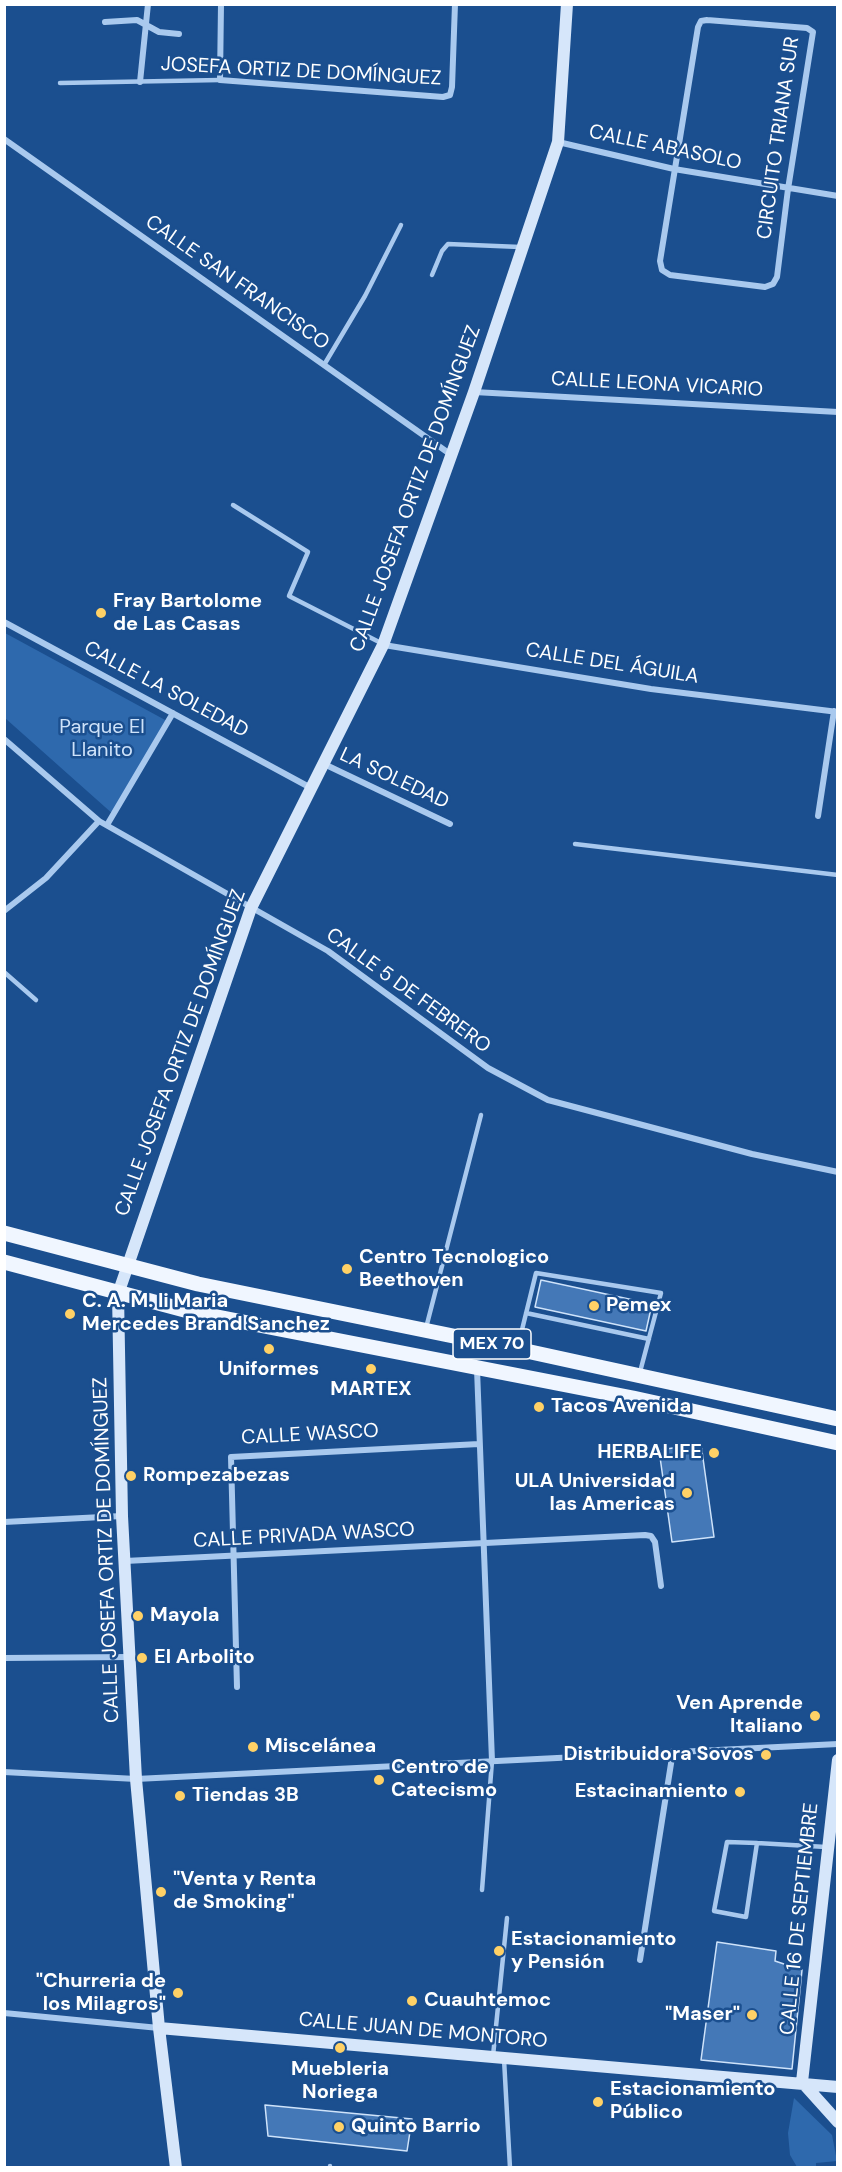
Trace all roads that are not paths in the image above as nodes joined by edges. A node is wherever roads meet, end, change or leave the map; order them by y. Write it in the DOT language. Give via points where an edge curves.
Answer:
graph roads {
  1 [pos="148,4"];
  2 [pos="221,4"];
  3 [pos="455,4"];
  4 [pos="567,4"];
  5 [pos="105,22"];
  6 [pos="146,24"];
  7 [pos="179,34"];
  8 [pos="220,80"];
  9 [pos="140,82"];
  10 [pos="60,83"];
  11 [pos="4,139"];
  12 [pos="558,142"];
  13 [pos="674,169"];
  14 [pos="788,189"];
  15 [pos="837,196"];
  16 [pos="401,225"];
  17 [pos="523,248"];
  18 [pos="432,275"];
  19 [pos="324,365"];
  20 [pos="474,392"];
  21 [pos="837,412"];
  22 [pos="450,454"];
  23 [pos="233,505"];
  24 [pos="4,622"];
  25 [pos="383,645"];
  26 [pos="836,711"];
  27 [pos="173,713"];
  28 [pos="4,739"];
  29 [pos="324,764"];
  30 [pos="311,788"];
  31 [pos="818,816"];
  32 [pos="99,820"];
  33 [pos="450,824"];
  34 [pos="107,825"];
  35 [pos="575,844"];
  36 [pos="837,874"];
  37 [pos="251,908"];
  38 [pos="4,911"];
  39 [pos="4,972"];
  40 [pos="36,1000"];
  41 [pos="481,1115"];
  42 [pos="837,1172"];
  43 [pos="4,1233"];
  44 [pos="4,1262"];
  45 [pos="125,1267"];
  46 [pos="118,1294"];
  47 [pos="526,1313"];
  48 [pos="425,1331"];
  49 [pos="649,1339"];
  50 [pos="518,1349"];
  51 [pos="477,1368"];
  52 [pos="639,1377"];
  53 [pos="837,1419"];
  54 [pos="837,1443"];
  55 [pos="479,1444"];
  56 [pos="122,1516"];
  57 [pos="4,1522"];
  58 [pos="485,1543"];
  59 [pos="235,1556"];
  60 [pos="124,1561"];
  61 [pos="661,1586"];
  62 [pos="129,1657"];
  63 [pos="4,1658"];
  64 [pos="237,1687"];
  65 [pos="837,1744"];
  66 [pos="673,1750"];
  67 [pos="837,1760"];
  68 [pos="492,1761"];
  69 [pos="4,1772"];
  70 [pos="136,1779"];
  71 [pos="756,1843"];
  72 [pos="828,1847"];
  73 [pos="482,1890"];
  74 [pos="507,1918"];
  75 [pos="640,1960"];
  76 [pos="4,2013"];
  77 [pos="159,2028"];
  78 [pos="499,2057"];
  79 [pos="801,2082"];
  80 [pos="837,2087"];
  81 [pos="837,2122"];
  82 [pos="176,2168"];
  83 [pos="510,2168"];
  1 -- 6 [label="street"];
  2 -- 8 [label="street"];
  3 -- 8 [label="street, JOSEFA ORTIZ DE DOMÍNGUEZ" via="450,95"];
  4 -- 12 [label="main road, CALLE JOSEFA ORTIZ DE DOMÍNGUEZ"];
  5 -- 6 [label="street"];
  6 -- 7 [label="street" via="159,32"];
  6 -- 9 [label="street"];
  8 -- 9 [label="lane, JOSEFA ORTIZ DE DOMÍNGUEZ"];
  9 -- 10 [label="lane, JOSEFA ORTIZ DE DOMÍNGUEZ"];
  11 -- 19 [label="street, CALLE SAN FRANCISCO"];
  12 -- 13 [label="street, CALLE ABASOLO"];
  12 -- 17 [label="main road, CALLE JOSEFA ORTIZ DE DOMÍNGUEZ"];
  13 -- 14 [label="street, CALLE ABASOLO"];
  13 -- 14 [label="street, CIRCUITO TRIANA SUR" via="660,261 662,270 670,275 765,287 773,284"];
  13 -- 14 [label="street, CIRCUITO TRIANA SUR" via="701,21 807,28 813,32 813,39"];
  14 -- 15 [label="street, CALLE ABASOLO"];
  16 -- 19 [label="lane" via="365,297"];
  17 -- 18 [label="lane" via="448,244"];
  17 -- 20 [label="main road, CALLE JOSEFA ORTIZ DE DOMÍNGUEZ"];
  19 -- 22 [label="street, CALLE SAN FRANCISCO"];
  20 -- 21 [label="street, CALLE LEONA VICARIO"];
  20 -- 22 [label="main road, CALLE JOSEFA ORTIZ DE DOMÍNGUEZ"];
  22 -- 25 [label="main road, CALLE JOSEFA ORTIZ DE DOMÍNGUEZ"];
  23 -- 25 [label="lane" via="308,552 289,596"];
  24 -- 27 [label="street, CALLE LA SOLEDAD"];
  25 -- 26 [label="street, CALLE DEL ÁGUILA" via="651,689"];
  25 -- 29 [label="main road, CALLE JOSEFA ORTIZ DE DOMÍNGUEZ"];
  26 -- 31 [label="street"];
  27 -- 30 [label="street, CALLE LA SOLEDAD"];
  27 -- 34 [label="street"];
  28 -- 32 [label="street, CALLE 5 DE FEBRERO"];
  29 -- 30 [label="main road, CALLE JOSEFA ORTIZ DE DOMÍNGUEZ"];
  29 -- 33 [label="street, LA SOLEDAD"];
  30 -- 37 [label="main road, CALLE JOSEFA ORTIZ DE DOMÍNGUEZ"];
  32 -- 34 [label="street, CALLE 5 DE FEBRERO"];
  32 -- 38 [label="street" via="46,878"];
  34 -- 37 [label="street, CALLE 5 DE FEBRERO"];
  35 -- 36 [label="lane"];
  37 -- 42 [label="street, CALLE 5 DE FEBRERO" via="328,951 488,1068 548,1100 752,1154"];
  37 -- 45 [label="main road, CALLE JOSEFA ORTIZ DE DOMÍNGUEZ"];
  39 -- 40 [label="lane"];
  41 -- 48 [label="lane"];
  43 -- 45 [label="main road, MEX 70"];
  44 -- 46 [label="main road, MEX 70"];
  45 -- 46 [label="main road, CALLE JOSEFA ORTIZ DE DOMÍNGUEZ"];
  45 -- 48 [label="main road, MEX 70"];
  46 -- 51 [label="main road, MEX 70"];
  46 -- 56 [label="main road, CALLE JOSEFA ORTIZ DE DOMÍNGUEZ"];
  47 -- 49 [label="lane"];
  47 -- 49 [label="lane" via="536,1273 661,1293"];
  47 -- 50 [label="lane"];
  48 -- 50 [label="main road, MEX 70"];
  49 -- 52 [label="lane"];
  50 -- 52 [label="main road, MEX 70"];
  51 -- 54 [label="main road, MEX 70"];
  51 -- 55 [label="street"];
  52 -- 53 [label="main road, MEX 70"];
  55 -- 58 [label="street"];
  55 -- 59 [label="street, CALLE WASCO" via="235,1454 229,1461"];
  56 -- 57 [label="street"];
  56 -- 60 [label="main road, CALLE JOSEFA ORTIZ DE DOMÍNGUEZ"];
  58 -- 59 [label="street, CALLE PRIVADA WASCO"];
  58 -- 61 [label="street" via="651,1536"];
  58 -- 68 [label="street"];
  59 -- 60 [label="street, CALLE PRIVADA WASCO"];
  59 -- 64 [label="street, CALLE WASCO"];
  60 -- 62 [label="main road, CALLE JOSEFA ORTIZ DE DOMÍNGUEZ"];
  62 -- 63 [label="street"];
  62 -- 70 [label="main road, CALLE JOSEFA ORTIZ DE DOMÍNGUEZ"];
  65 -- 66 [label="street"];
  66 -- 68 [label="street"];
  66 -- 75 [label="street"];
  67 -- 72 [label="main road, CALLE 16 DE SEPTIEMBRE"];
  68 -- 70 [label="street"];
  68 -- 73 [label="lane"];
  69 -- 70 [label="street"];
  70 -- 77 [label="main road, CALLE JOSEFA ORTIZ DE DOMÍNGUEZ"];
  71 -- 71 [label="lane" via="727,1842 714,1911 746,1917"];
  71 -- 72 [label="lane"];
  72 -- 79 [label="main road, CALLE 16 DE SEPTIEMBRE"];
  74 -- 78 [label="lane"];
  76 -- 77 [label="street, CALLE JUAN DE MONTORO"];
  77 -- 78 [label="main road, CALLE JUAN DE MONTORO"];
  77 -- 82 [label="main road, CALLE JOSEFA ORTIZ DE DOMÍNGUEZ"];
  78 -- 79 [label="main road, CALLE JUAN DE MONTORO"];
  78 -- 83 [label="lane"];
  79 -- 80 [label="main road, CALLE JUAN DE MONTORO"];
  79 -- 81 [label="main road"];
}
